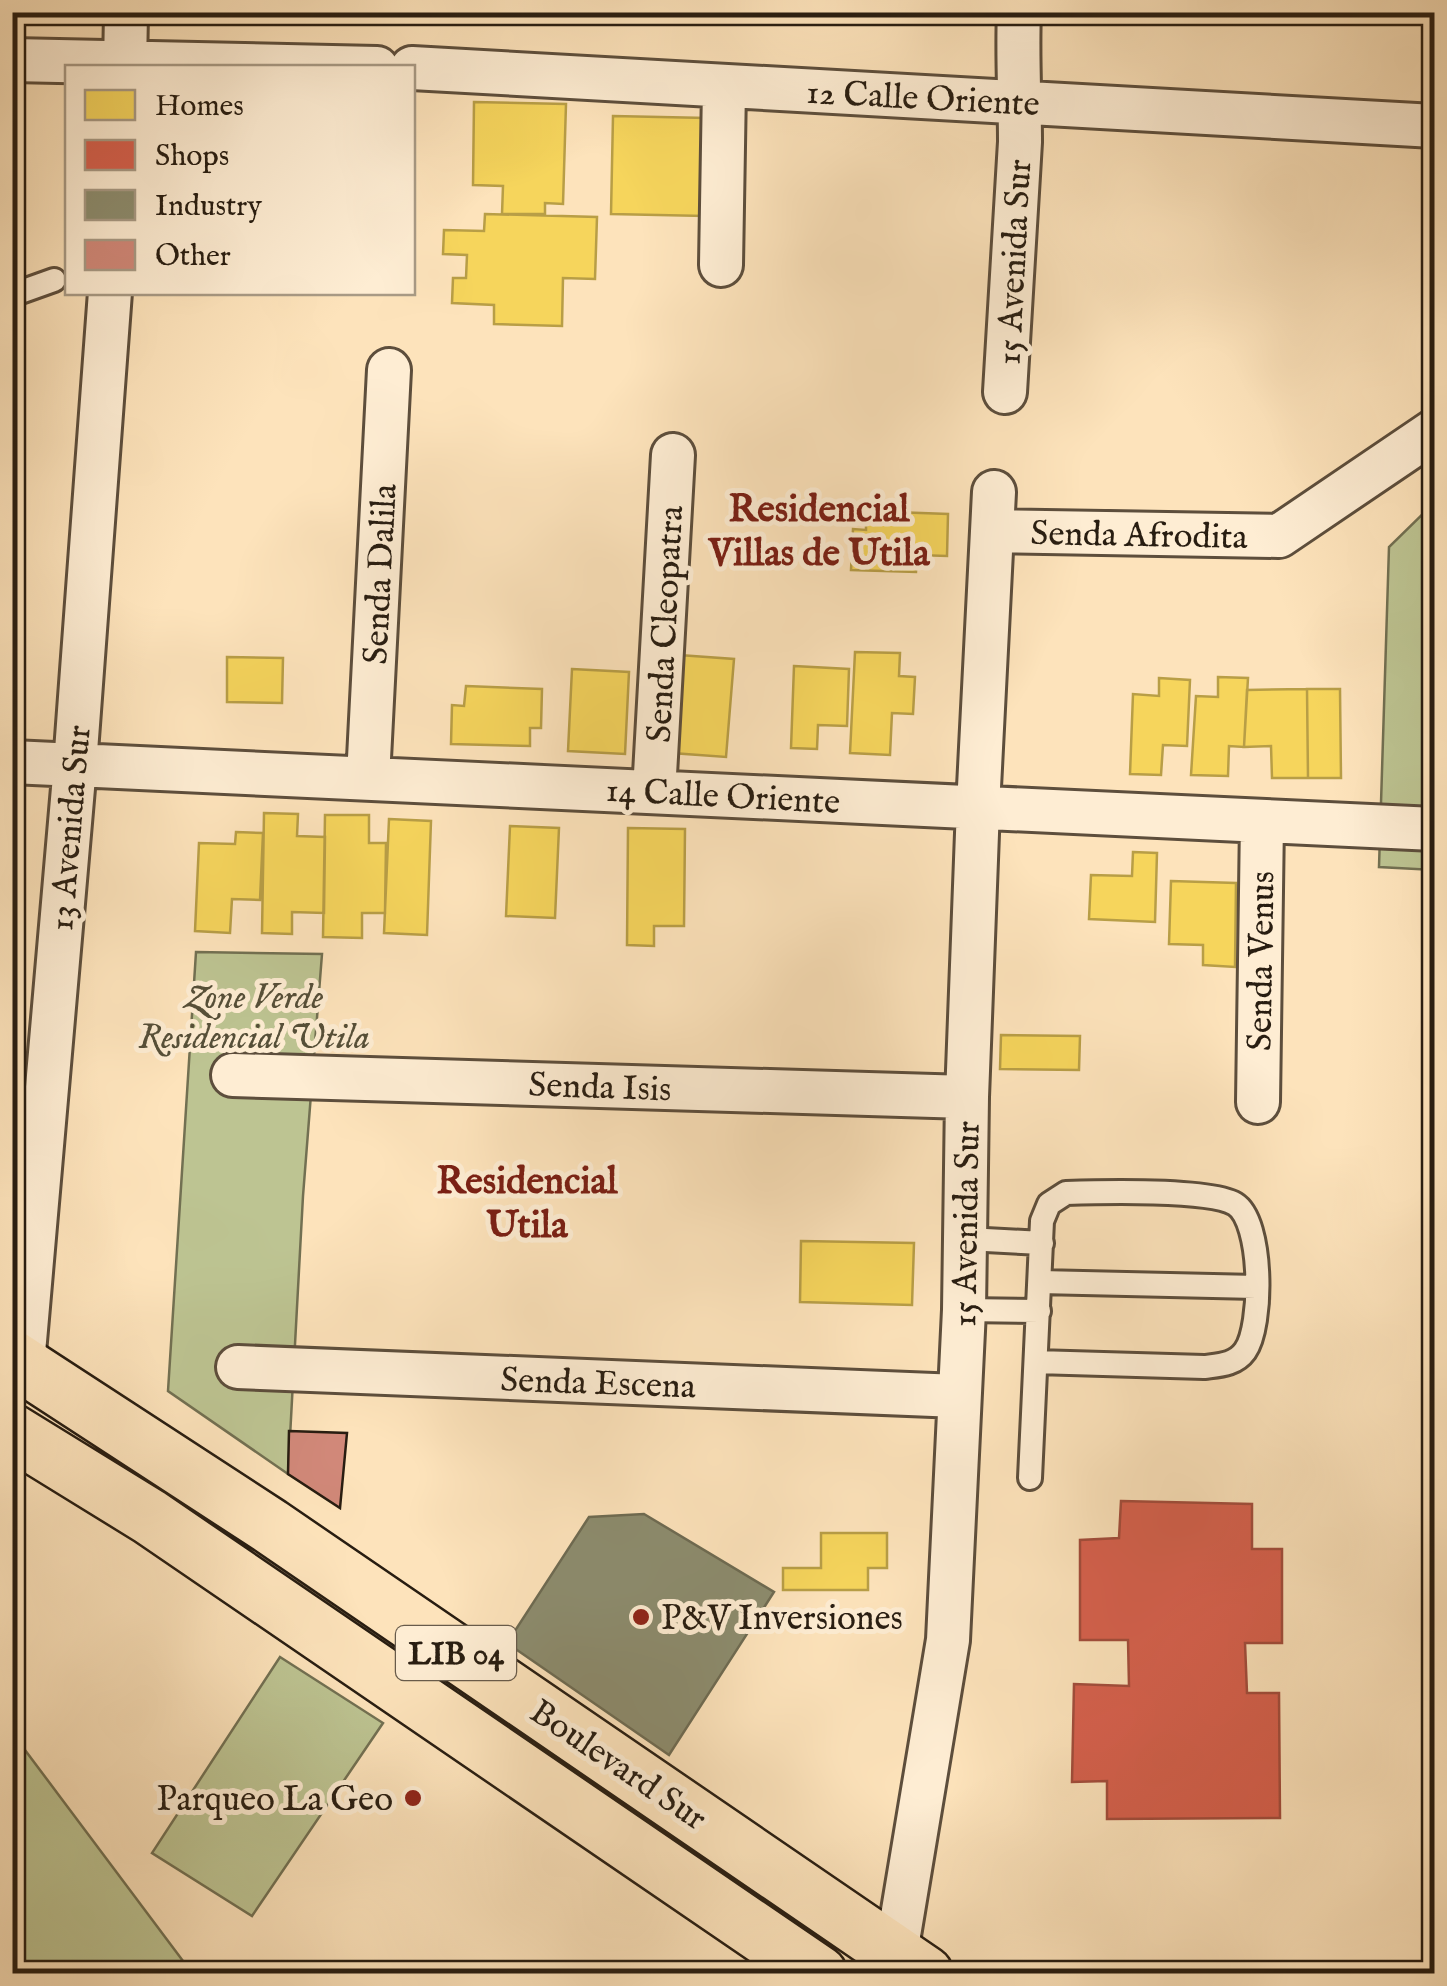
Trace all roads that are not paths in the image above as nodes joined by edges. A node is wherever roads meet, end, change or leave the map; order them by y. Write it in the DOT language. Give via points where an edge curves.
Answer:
graph roads {
  1 [pos="126,12"];
  2 [pos="1020,12"];
  3 [pos="12,60"];
  4 [pos="125,65"];
  5 [pos="415,68"];
  6 [pos="724,88"];
  7 [pos="1022,101"];
  8 [pos="1434,126"];
  9 [pos="720,265"];
  10 [pos="54,280"];
  11 [pos="12,294"];
  12 [pos="110,295"];
  13 [pos="389,370"];
  14 [pos="1006,392"];
  15 [pos="1434,432"];
  16 [pos="673,455"];
  17 [pos="993,511"];
  18 [pos="12,762"];
  19 [pos="75,765"];
  20 [pos="368,778"];
  21 [pos="654,792"];
  22 [pos="978,807"];
  23 [pos="1262,820"];
  24 [pos="1434,829"];
  25 [pos="233,1075"];
  26 [pos="967,1097"];
  27 [pos="1258,1102"];
  28 [pos="966,1239"];
  29 [pos="1042,1243"];
  30 [pos="1040,1282"];
  31 [pos="1256,1288"];
  32 [pos="964,1310"];
  33 [pos="1039,1311"];
  34 [pos="18,1361"];
  35 [pos="1036,1362"];
  36 [pos="238,1368"];
  37 [pos="958,1396"];
  38 [pos="12,1432"];
  39 [pos="1030,1478"];
  40 [pos="910,1963"];
  41 [pos="819,1974"];
  1 -- 4 [label="street"];
  2 -- 7 [label="street, 15 Avenida Sur"];
  3 -- 4 [label="street"];
  5 -- 6 [label="street, 12 Calle Oriente"];
  6 -- 7 [label="street, 12 Calle Oriente"];
  6 -- 9 [label="street"];
  7 -- 8 [label="street, 12 Calle Oriente"];
  7 -- 14 [label="street, 15 Avenida Sur"];
  10 -- 11 [label="lane"];
  12 -- 19 [label="street, 13 Avenida Sur"];
  13 -- 20 [label="street, Senda Dalila"];
  15 -- 17 [label="street, Senda Afrodita" via="1279,536"];
  16 -- 21 [label="street, Senda Cleopatra"];
  17 -- 22 [label="street, 15 Avenida Sur"];
  18 -- 19 [label="street, 14 Calle Oriente"];
  19 -- 20 [label="street, 14 Calle Oriente"];
  19 -- 34 [label="street, 13 Avenida Sur"];
  20 -- 21 [label="street, 14 Calle Oriente"];
  21 -- 22 [label="street, 14 Calle Oriente"];
  22 -- 23 [label="street, 14 Calle Oriente"];
  22 -- 26 [label="street, 15 Avenida Sur"];
  23 -- 24 [label="street, 14 Calle Oriente"];
  23 -- 27 [label="street, Senda Venus"];
  25 -- 26 [label="street, Senda Isis"];
  26 -- 28 [label="street, 15 Avenida Sur"];
  28 -- 29 [label="lane"];
  28 -- 32 [label="street, 15 Avenida Sur"];
  29 -- 30 [label="lane"];
  29 -- 31 [label="lane" via="1049,1204 1066,1193 1212,1197 1236,1205 1249,1221"];
  30 -- 31 [label="lane"];
  30 -- 33 [label="lane"];
  31 -- 35 [label="lane" via="1254,1330 1245,1351 1228,1364"];
  32 -- 33 [label="lane"];
  32 -- 37 [label="street, 15 Avenida Sur"];
  33 -- 35 [label="lane"];
  34 -- 40 [label="highway, Boulevard Sur / LIB 04"];
  35 -- 39 [label="lane"];
  36 -- 37 [label="street, Senda Escena"];
  37 -- 40 [label="street, 15 Avenida Sur" via="948,1640"];
  38 -- 41 [label="highway, Boulevard Sur / LIB 04" via="166,1528"];
}
